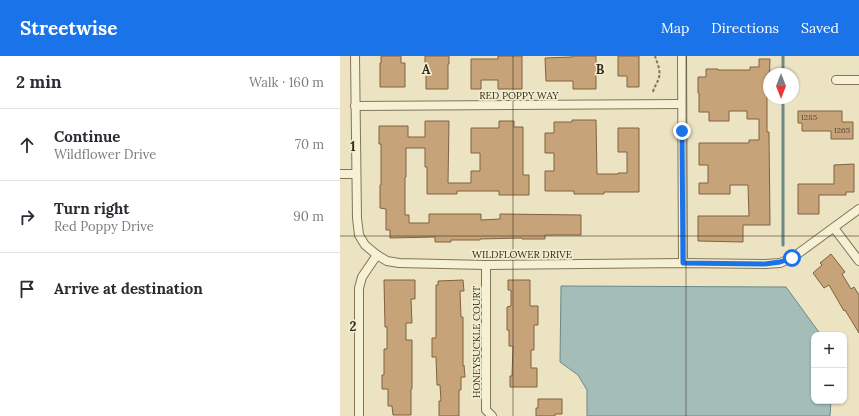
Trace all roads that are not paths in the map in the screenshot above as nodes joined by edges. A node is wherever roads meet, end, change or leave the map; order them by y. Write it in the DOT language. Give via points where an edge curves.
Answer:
graph roads {
  1 [pos="355,56"];
  2 [pos="682,56"];
  3 [pos="836,80"];
  4 [pos="859,80"];
  5 [pos="682,104"];
  6 [pos="355,106"];
  7 [pos="340,174"];
  8 [pos="356,174"];
  9 [pos="859,209"];
  10 [pos="834,228"];
  11 [pos="377,255"];
  12 [pos="859,261"];
  13 [pos="683,263"];
  14 [pos="486,265"];
  15 [pos="359,416"];
  16 [pos="492,416"];
  1 -- 6 [label="street, WILDFLOWER DRIVE"];
  2 -- 5 [label="street"];
  3 -- 4 [label="street"];
  5 -- 6 [label="street, RED POPPY WAY"];
  5 -- 13 [label="street"];
  6 -- 8 [label="street, WILDFLOWER DRIVE"];
  7 -- 8 [label="street"];
  8 -- 11 [label="street, WILDFLOWER DRIVE" via="359,235 365,245"];
  9 -- 10 [label="street, WILDFLOWER DRIVE"];
  10 -- 12 [label="street"];
  10 -- 13 [label="street, WILDFLOWER DRIVE" via="792,258 780,262"];
  11 -- 14 [label="street, WILDFLOWER DRIVE" via="386,261 399,263"];
  11 -- 15 [label="street" via="362,276 359,288"];
  13 -- 14 [label="street, WILDFLOWER DRIVE"];
  14 -- 16 [label="street, HONEYSUCKLE COURT" via="486,410"];
}
